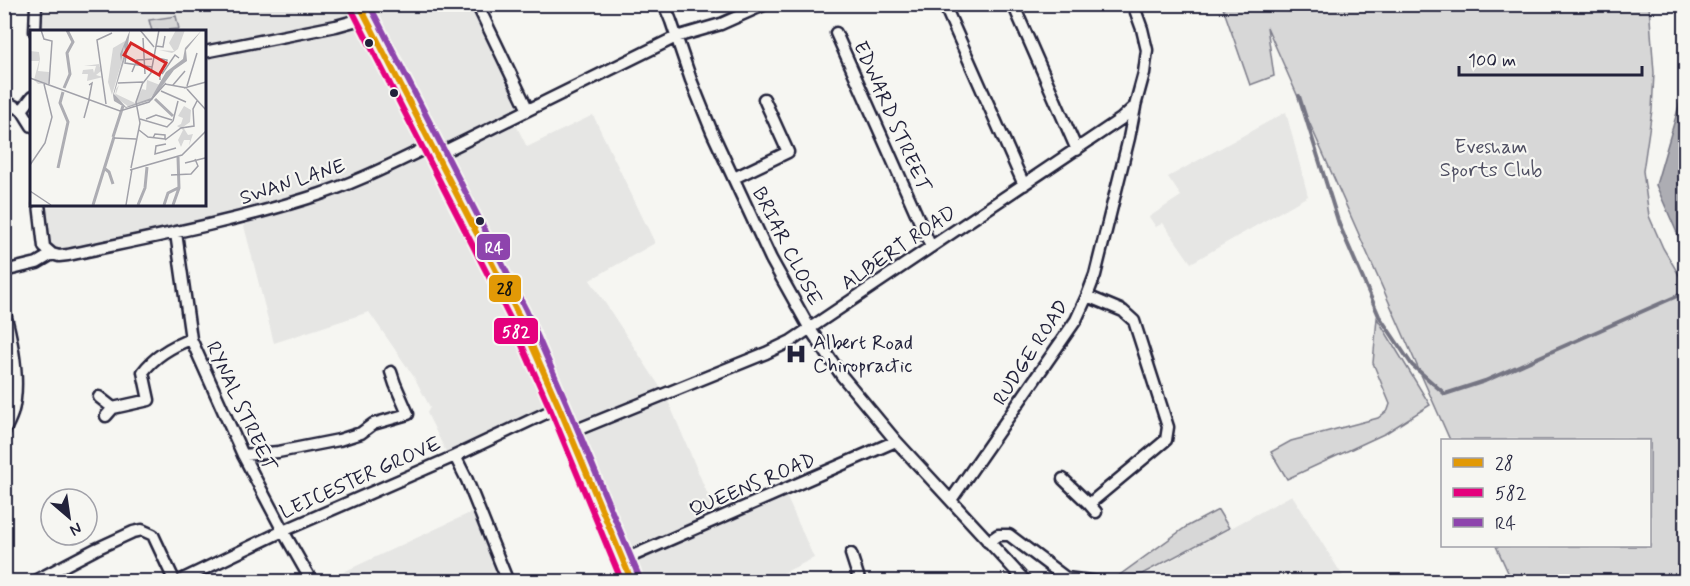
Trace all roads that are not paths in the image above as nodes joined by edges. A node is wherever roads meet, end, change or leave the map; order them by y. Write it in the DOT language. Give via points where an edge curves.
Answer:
graph roads {
  1 [pos="36,4"];
  2 [pos="477,4"];
  3 [pos="664,4"];
  4 [pos="766,4"];
  5 [pos="944,4"];
  6 [pos="1013,4"];
  7 [pos="1133,4"];
  8 [pos="362,11"];
  9 [pos="35,30"];
  10 [pos="836,33"];
  11 [pos="676,37"];
  12 [pos="206,52"];
  13 [pos="764,99"];
  14 [pos="30,100"];
  15 [pos="4,101"];
  16 [pos="1135,106"];
  17 [pos="22,110"];
  18 [pos="528,110"];
  19 [pos="30,123"];
  20 [pos="435,150"];
  21 [pos="1077,150"];
  22 [pos="734,178"];
  23 [pos="1024,185"];
  24 [pos="39,206"];
  25 [pos="176,233"];
  26 [pos="932,247"];
  27 [pos="52,255"];
  28 [pos="4,271"];
  29 [pos="1087,296"];
  30 [pos="4,310"];
  31 [pos="810,329"];
  32 [pos="192,339"];
  33 [pos="391,372"];
  34 [pos="99,397"];
  35 [pos="559,407"];
  36 [pos="4,432"];
  37 [pos="569,433"];
  38 [pos="896,441"];
  39 [pos="243,455"];
  40 [pos="454,456"];
  41 [pos="1063,479"];
  42 [pos="951,500"];
  43 [pos="282,531"];
  44 [pos="988,542"];
  45 [pos="851,554"];
  46 [pos="628,572"];
  47 [pos="1025,581"];
  48 [pos="33,582"];
  49 [pos="176,582"];
  50 [pos="312,582"];
  51 [pos="508,582"];
  52 [pos="613,582"];
  53 [pos="860,582"];
  54 [pos="1099,582"];
  1 -- 9 [label="street"];
  2 -- 18 [label="street"];
  3 -- 11 [label="street, BRIAR CLOSE"];
  4 -- 11 [label="street, SWAN LANE" via="721,24"];
  5 -- 23 [label="street"];
  6 -- 21 [label="street"];
  7 -- 16 [label="street" via="1147,50"];
  8 -- 12 [label="street" via="336,26"];
  8 -- 20 [label="main road"];
  10 -- 26 [label="street, EDWARD STREET"];
  11 -- 18 [label="street, SWAN LANE"];
  11 -- 22 [label="street, BRIAR CLOSE" via="711,132"];
  13 -- 22 [label="street" via="788,152"];
  14 -- 17 [label="street"];
  15 -- 17 [label="street"];
  16 -- 21 [label="street, ALBERT ROAD"];
  16 -- 29 [label="street, RUDGE ROAD"];
  17 -- 19 [label="street"];
  18 -- 20 [label="street, SWAN LANE"];
  20 -- 25 [label="street, SWAN LANE" via="308,198"];
  20 -- 35 [label="main road" via="518,314"];
  21 -- 23 [label="street, ALBERT ROAD"];
  22 -- 31 [label="street, BRIAR CLOSE" via="771,259"];
  23 -- 26 [label="street, ALBERT ROAD"];
  24 -- 27 [label="street" via="44,247"];
  25 -- 27 [label="street, SWAN LANE"];
  25 -- 32 [label="street, RYNAL STREET"];
  26 -- 31 [label="street, ALBERT ROAD"];
  27 -- 28 [label="street, SWAN LANE"];
  29 -- 41 [label="street" via="1124,311 1134,321 1168,427 1166,440 1093,508"];
  29 -- 42 [label="street, RUDGE ROAD" via="1076,320"];
  30 -- 36 [label="street" via="16,381 13,412"];
  31 -- 37 [label="street, ALBERT ROAD" via="766,353"];
  31 -- 38 [label="street, BRIAR CLOSE" via="842,376"];
  32 -- 34 [label="street" via="168,349 143,372 149,400 109,412"];
  32 -- 39 [label="street, RYNAL STREET"];
  33 -- 39 [label="street" via="408,414 339,440"];
  35 -- 37 [label="main road"];
  35 -- 40 [label="street, LEICESTER GROVE"];
  37 -- 46 [label="main road"];
  38 -- 42 [label="street, BRIAR CLOSE"];
  38 -- 46 [label="street, QUEENS ROAD"];
  39 -- 43 [label="street, RYNAL STREET"];
  40 -- 43 [label="street, LEICESTER GROVE"];
  40 -- 51 [label="street"];
  42 -- 44 [label="street, BRIAR CLOSE"];
  43 -- 49 [label="street, LEICESTER GROVE"];
  43 -- 50 [label="street, RYNAL STREET"];
  44 -- 47 [label="street, BRIAR CLOSE"];
  44 -- 54 [label="street" via="998,535 1009,535 1066,578"];
  45 -- 53 [label="street"];
  46 -- 52 [label="street, QUEENS ROAD"];
  48 -- 49 [label="street" via="142,530 153,536"];
}
